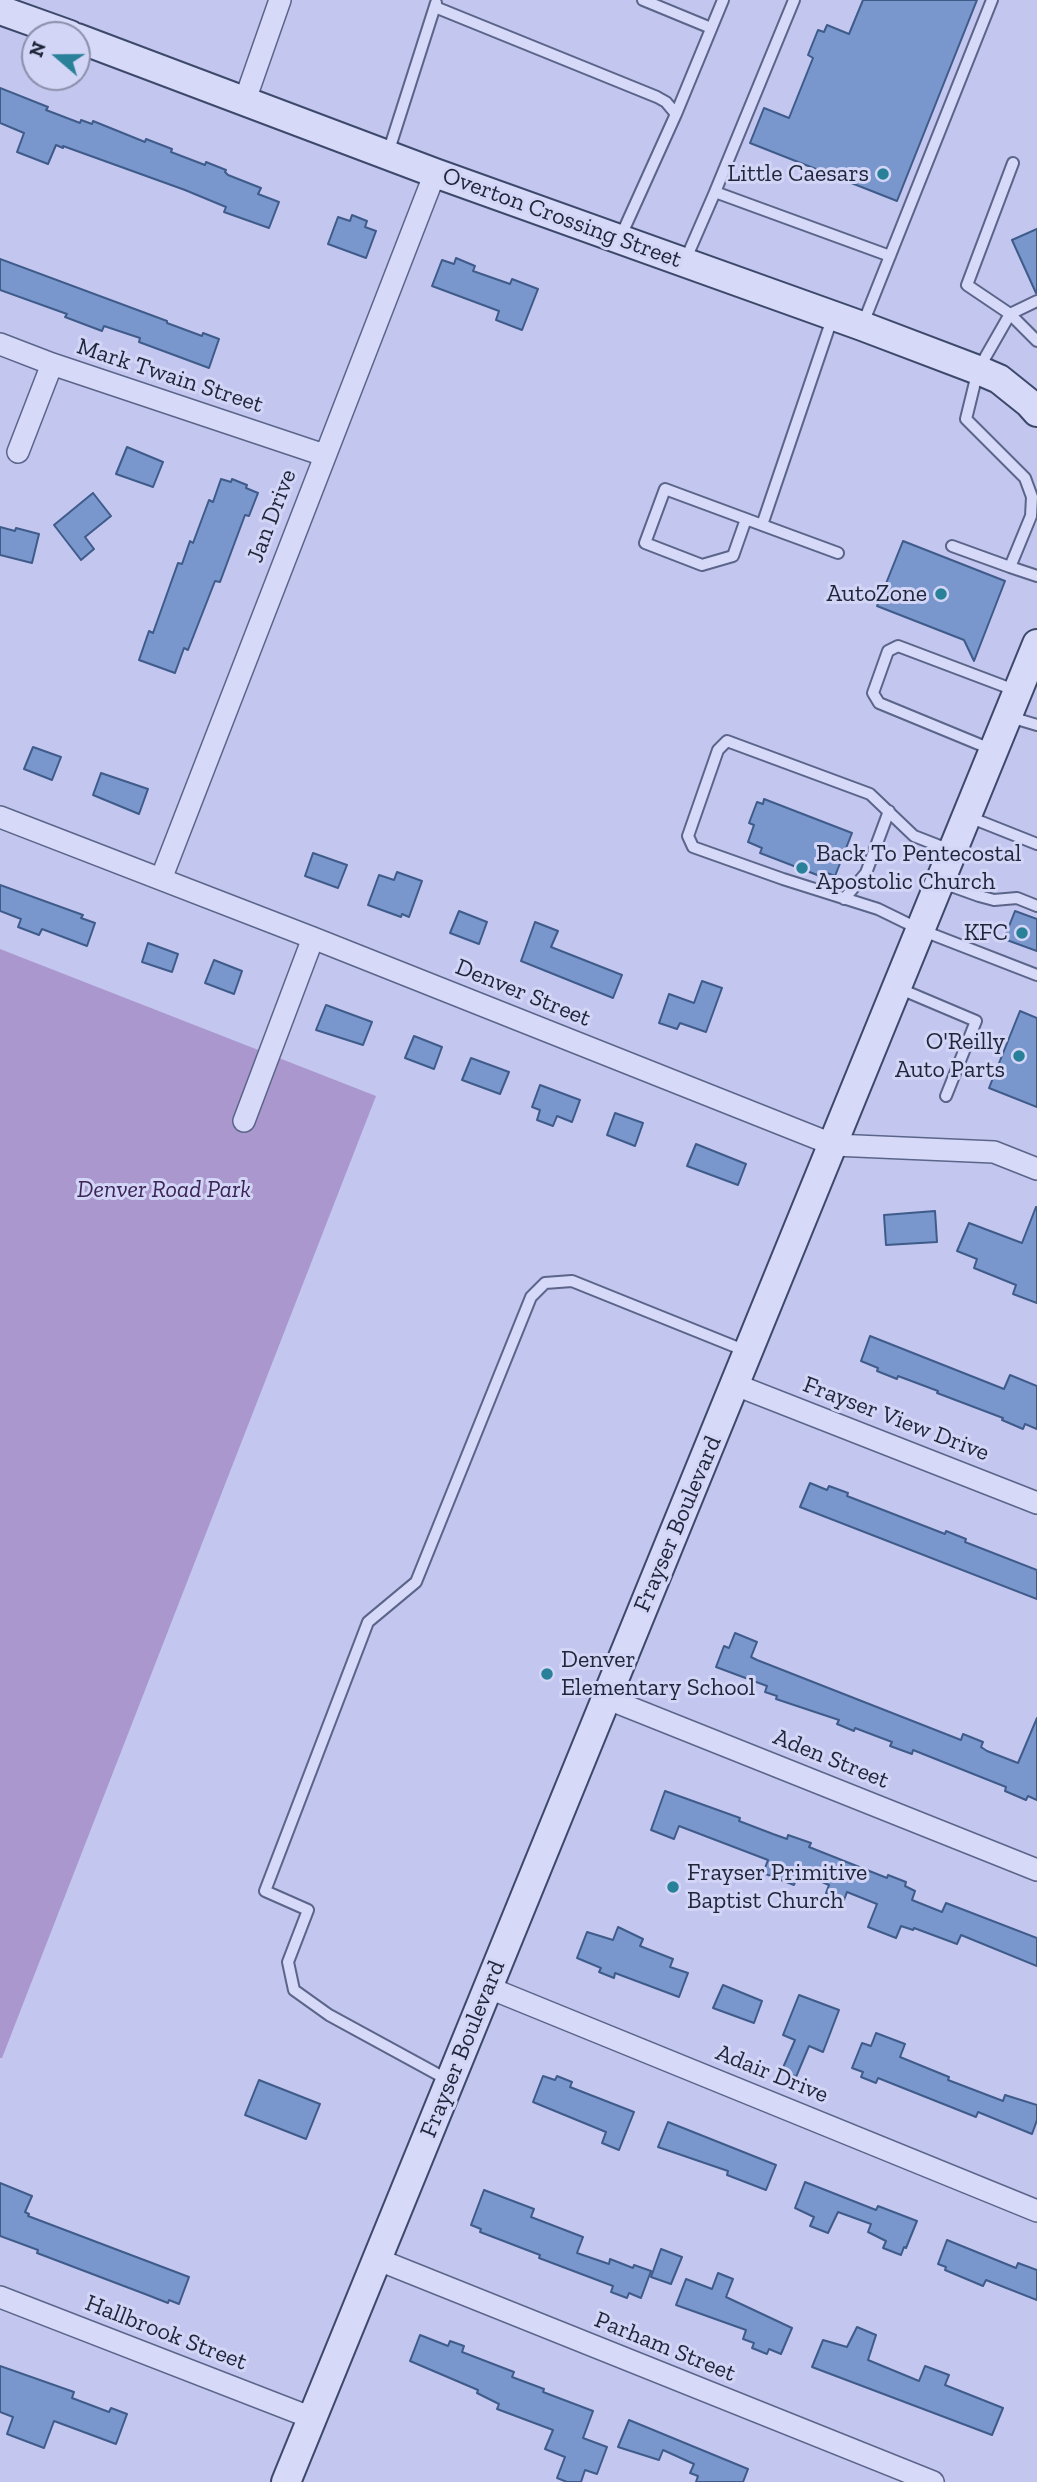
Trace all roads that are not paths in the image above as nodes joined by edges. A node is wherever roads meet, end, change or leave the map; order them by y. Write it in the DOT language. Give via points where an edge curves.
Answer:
graph roads {
  1 [pos="280,0"];
  2 [pos="643,0"];
  3 [pos="723,0"];
  4 [pos="794,0"];
  5 [pos="992,0"];
  6 [pos="436,3"];
  7 [pos="0,10"];
  8 [pos="30,21"];
  9 [pos="711,29"];
  10 [pos="91,43"];
  11 [pos="245,100"];
  12 [pos="676,114"];
  13 [pos="388,153"];
  14 [pos="1013,163"];
  15 [pos="435,173"];
  16 [pos="716,192"];
  17 [pos="620,238"];
  18 [pos="890,256"];
  19 [pos="685,261"];
  20 [pos="1037,302"];
  21 [pos="1010,314"];
  22 [pos="833,316"];
  23 [pos="862,326"];
  24 [pos="1035,337"];
  25 [pos="0,344"];
  26 [pos="52,364"];
  27 [pos="978,370"];
  28 [pos="1033,404"];
  29 [pos="18,452"];
  30 [pos="324,455"];
  31 [pos="746,519"];
  32 [pos="762,525"];
  33 [pos="952,546"];
  34 [pos="838,553"];
  35 [pos="1010,567"];
  36 [pos="1037,576"];
  37 [pos="1037,644"];
  38 [pos="1012,703"];
  39 [pos="1037,726"];
  40 [pos="993,750"];
  41 [pos="889,811"];
  42 [pos="0,817"];
  43 [pos="966,817"];
  44 [pos="1037,844"];
  45 [pos="953,851"];
  46 [pos="161,879"];
  47 [pos="940,882"];
  48 [pos="845,898"];
  49 [pos="1037,906"];
  50 [pos="921,930"];
  51 [pos="313,938"];
  52 [pos="1037,975"];
  53 [pos="897,988"];
  54 [pos="946,1096"];
  55 [pos="244,1121"];
  56 [pos="834,1145"];
  57 [pos="1037,1169"];
  58 [pos="749,1352"];
  59 [pos="736,1385"];
  60 [pos="1037,1503"];
  61 [pos="606,1698"];
  62 [pos="1037,1870"];
  63 [pos="487,1987"];
  64 [pos="450,2081"];
  65 [pos="1037,2211"];
  66 [pos="379,2260"];
  67 [pos="0,2297"];
  68 [pos="312,2418"];
  69 [pos="286,2482"];
  70 [pos="933,2482"];
  1 -- 11 [label="street"];
  2 -- 9 [label="lane"];
  3 -- 9 [label="lane"];
  4 -- 16 [label="lane"];
  5 -- 18 [label="lane"];
  6 -- 12 [label="lane" via="657,97"];
  6 -- 13 [label="lane"];
  7 -- 8 [label="main road"];
  9 -- 12 [label="lane"];
  10 -- 11 [label="main road, Overton Crossing Street"];
  11 -- 13 [label="main road, Overton Crossing Street"];
  12 -- 17 [label="lane"];
  13 -- 15 [label="main road, Overton Crossing Street"];
  14 -- 21 [label="lane" via="967,285"];
  15 -- 17 [label="main road, Overton Crossing Street"];
  15 -- 30 [label="street, Jan Drive"];
  16 -- 18 [label="lane"];
  16 -- 19 [label="lane"];
  17 -- 19 [label="main road, Overton Crossing Street"];
  18 -- 23 [label="lane"];
  19 -- 22 [label="main road, Overton Crossing Street"];
  20 -- 21 [label="lane"];
  21 -- 24 [label="lane"];
  21 -- 27 [label="lane"];
  22 -- 23 [label="main road, Overton Crossing Street"];
  22 -- 32 [label="lane"];
  23 -- 27 [label="main road, Overton Crossing Street"];
  25 -- 26 [label="street, Mark Twain Street"];
  26 -- 29 [label="street"];
  26 -- 30 [label="street, Mark Twain Street"];
  27 -- 28 [label="main road, Overton Crossing Street"];
  27 -- 35 [label="lane" via="966,419 1024,478 1032,497 1031,516"];
  30 -- 46 [label="street, Jan Drive"];
  31 -- 31 [label="lane" via="665,489 645,543 702,565 733,556"];
  31 -- 32 [label="lane"];
  32 -- 34 [label="lane"];
  33 -- 35 [label="lane"];
  35 -- 36 [label="lane"];
  37 -- 38 [label="main road, Frayser Boulevard"];
  38 -- 39 [label="lane"];
  38 -- 40 [label="main road, Frayser Boulevard"];
  38 -- 40 [label="lane" via="898,646 888,651 873,693 879,704"];
  40 -- 43 [label="main road, Frayser Boulevard"];
  41 -- 45 [label="lane" via="914,836"];
  41 -- 48 [label="lane" via="866,873"];
  41 -- 48 [label="lane" via="870,794 727,741 718,750 688,836 693,847"];
  42 -- 46 [label="street, Denver Street"];
  43 -- 44 [label="lane"];
  43 -- 45 [label="main road, Frayser Boulevard"];
  45 -- 47 [label="main road, Frayser Boulevard"];
  46 -- 51 [label="street, Denver Street"];
  47 -- 49 [label="lane" via="994,900 1017,898"];
  47 -- 50 [label="main road, Frayser Boulevard"];
  48 -- 50 [label="lane"];
  50 -- 52 [label="lane"];
  50 -- 53 [label="main road, Frayser Boulevard"];
  51 -- 55 [label="street"];
  51 -- 56 [label="street, Denver Street"];
  53 -- 54 [label="lane" via="976,1021"];
  53 -- 56 [label="main road, Frayser Boulevard"];
  56 -- 57 [label="street, Denver Street" via="994,1152"];
  56 -- 58 [label="main road, Frayser Boulevard"];
  58 -- 59 [label="main road, Frayser Boulevard"];
  58 -- 64 [label="lane" via="572,1281 545,1283 531,1297 416,1582 368,1622 265,1891 308,1910 288,1962 294,1990 328,2015"];
  59 -- 60 [label="street, Frayser View Drive"];
  59 -- 61 [label="main road, Frayser Boulevard"];
  61 -- 62 [label="street, Aden Street"];
  61 -- 63 [label="main road, Frayser Boulevard"];
  63 -- 64 [label="main road, Frayser Boulevard"];
  63 -- 65 [label="street, Adair Drive"];
  64 -- 66 [label="main road, Frayser Boulevard"];
  66 -- 68 [label="main road, Frayser Boulevard"];
  66 -- 70 [label="street, Parham Street"];
  67 -- 68 [label="street, Hallbrook Street"];
  68 -- 69 [label="main road, Frayser Boulevard"];
}
